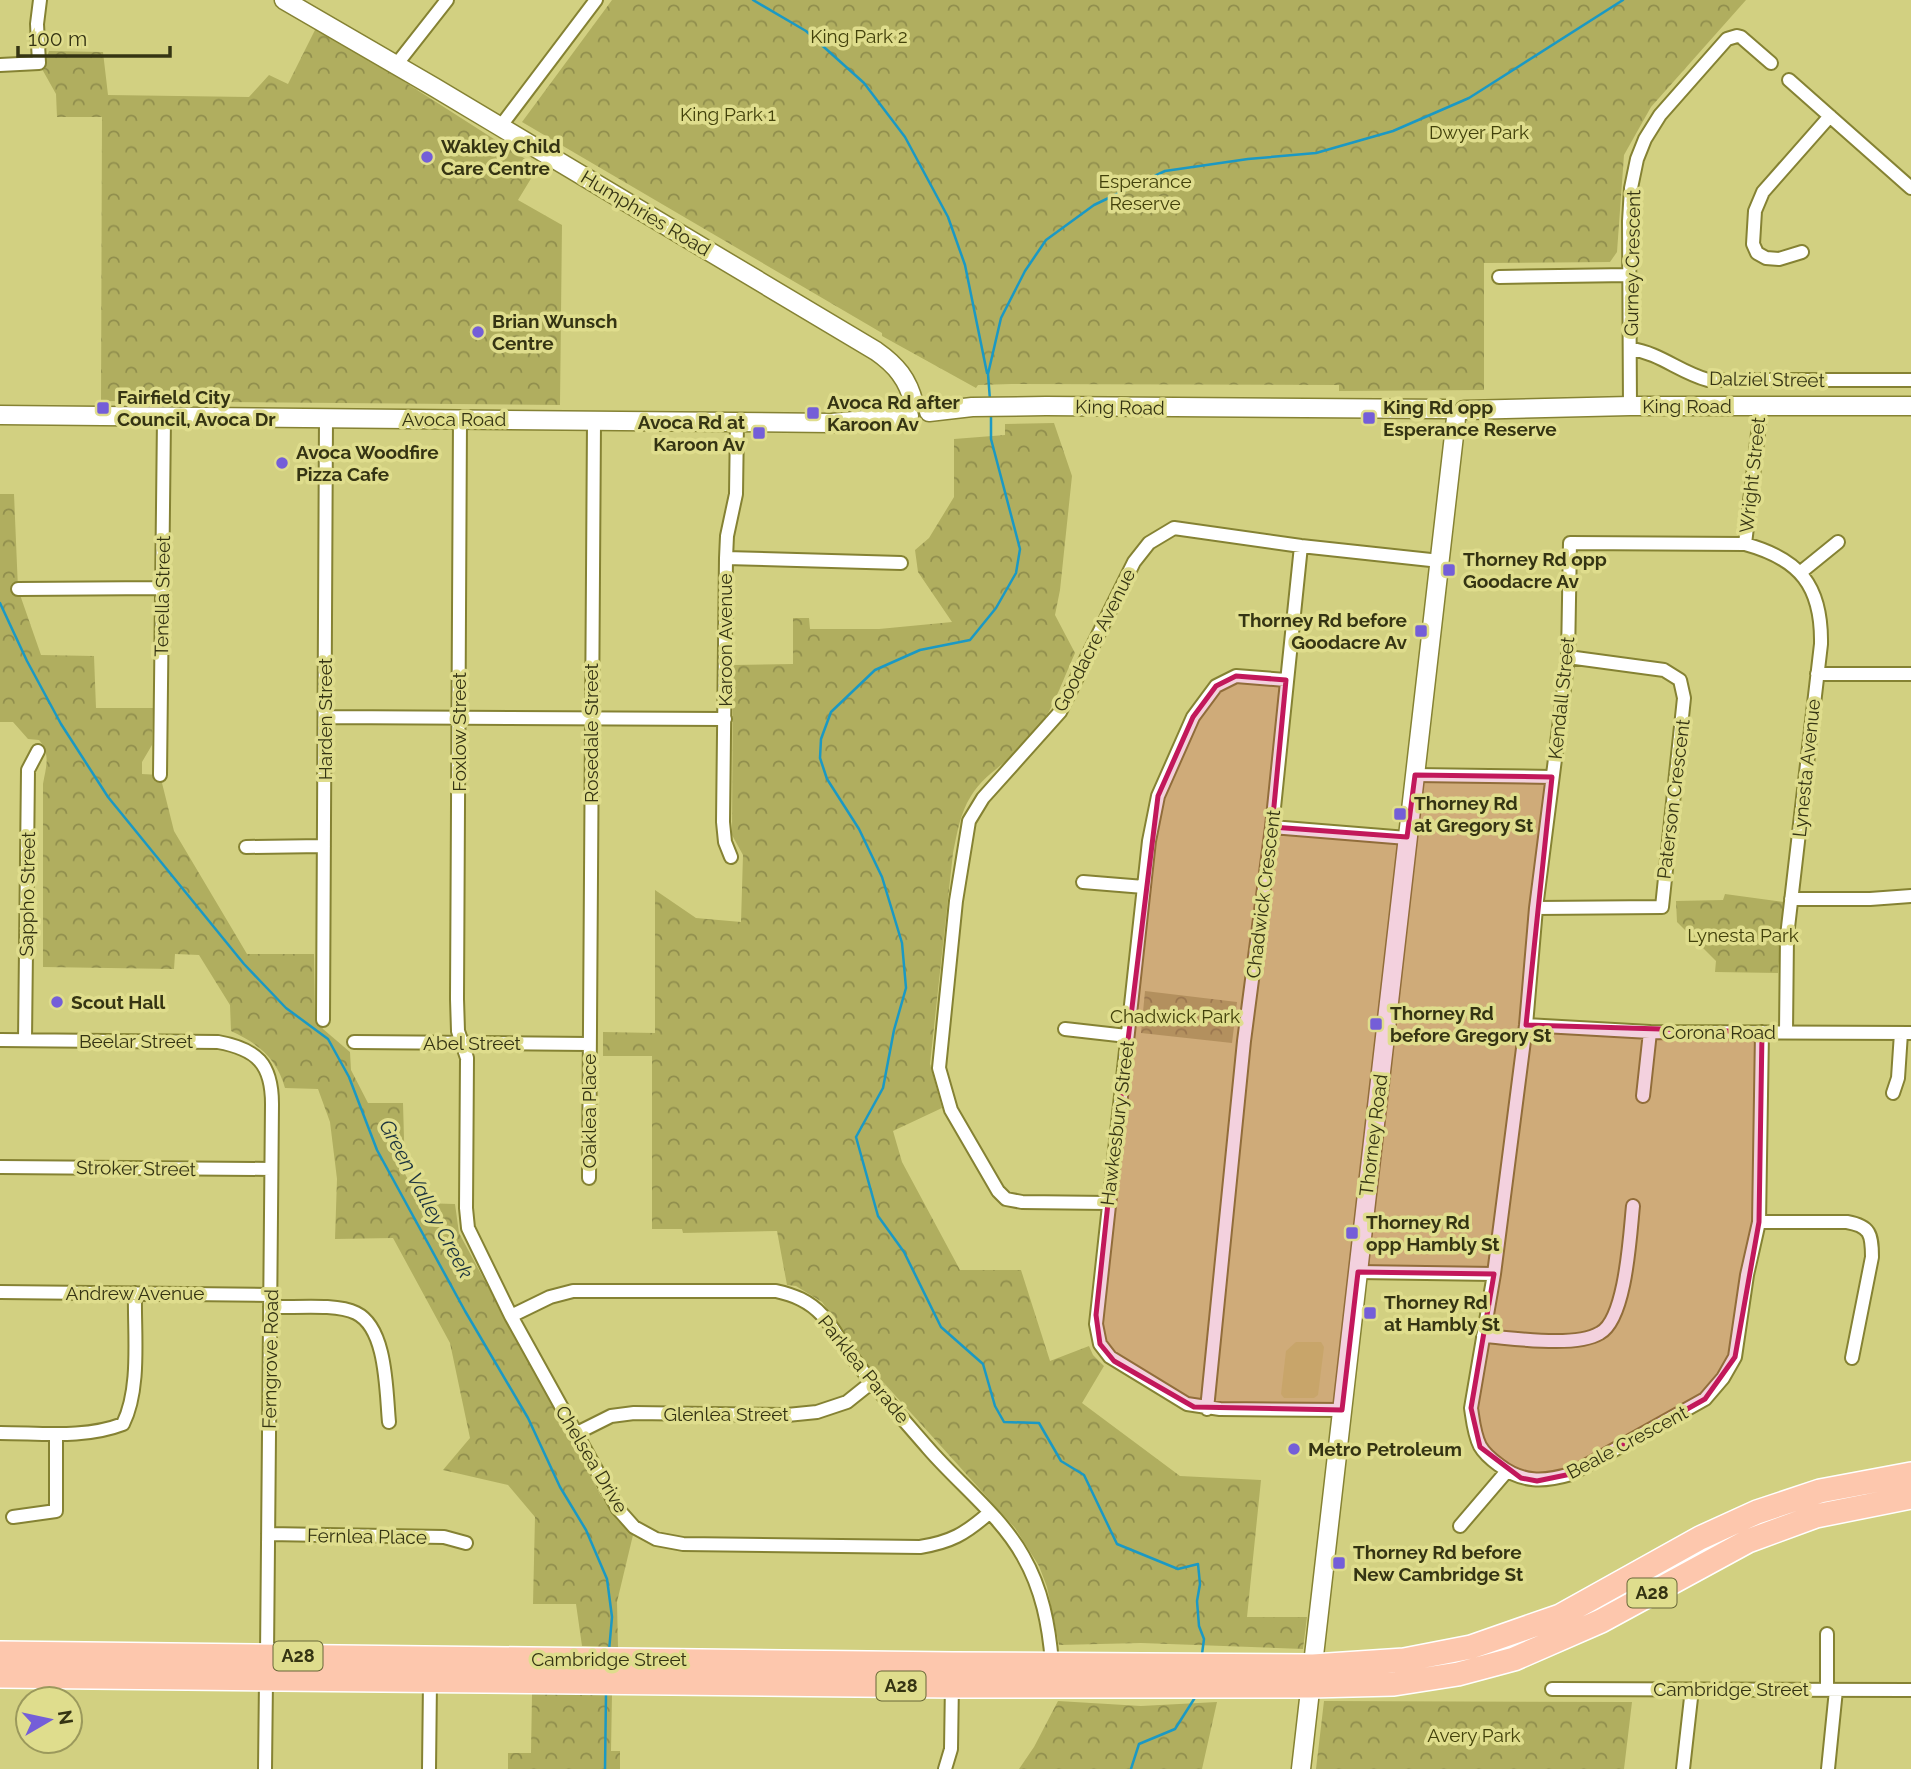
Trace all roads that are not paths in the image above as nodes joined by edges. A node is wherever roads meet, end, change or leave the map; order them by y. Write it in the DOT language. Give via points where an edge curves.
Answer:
graph roads {
  1 [pos="40,0"];
  2 [pos="284,0"];
  3 [pos="447,0"];
  4 [pos="596,0"];
  5 [pos="1771,63"];
  6 [pos="0,65"];
  7 [pos="396,65"];
  8 [pos="1789,80"];
  9 [pos="1830,116"];
  10 [pos="500,127"];
  11 [pos="1911,188"];
  12 [pos="1802,252"];
  13 [pos="1629,275"];
  14 [pos="1499,277"];
  15 [pos="1631,349"];
  16 [pos="1911,380"];
  17 [pos="1630,406"];
  18 [pos="1759,406"];
  19 [pos="1911,406"];
  20 [pos="1003,407"];
  21 [pos="917,411"];
  22 [pos="1455,412"];
  23 [pos="0,415"];
  24 [pos="164,418"];
  25 [pos="326,418"];
  26 [pos="460,419"];
  27 [pos="594,422"];
  28 [pos="737,422"];
  29 [pos="1839,542"];
  30 [pos="1745,544"];
  31 [pos="1301,546"];
  32 [pos="726,558"];
  33 [pos="1440,561"];
  34 [pos="901,564"];
  35 [pos="1801,572"];
  36 [pos="162,587"];
  37 [pos="18,589"];
  38 [pos="1568,657"];
  39 [pos="1817,674"];
  40 [pos="1911,674"];
  41 [pos="1286,680"];
  42 [pos="325,717"];
  43 [pos="459,717"];
  44 [pos="591,719"];
  45 [pos="725,719"];
  46 [pos="38,751"];
  47 [pos="160,775"];
  48 [pos="1415,775"];
  49 [pos="1552,777"];
  50 [pos="1272,827"];
  51 [pos="1407,838"];
  52 [pos="324,846"];
  53 [pos="246,848"];
  54 [pos="731,857"];
  55 [pos="1083,882"];
  56 [pos="1144,887"];
  57 [pos="1911,896"];
  58 [pos="1791,899"];
  59 [pos="1536,908"];
  60 [pos="324,1020"];
  61 [pos="1526,1026"];
  62 [pos="1065,1029"];
  63 [pos="1650,1032"];
  64 [pos="1762,1032"];
  65 [pos="1786,1032"];
  66 [pos="1906,1033"];
  67 [pos="1127,1036"];
  68 [pos="0,1040"];
  69 [pos="25,1041"];
  70 [pos="354,1042"];
  71 [pos="463,1043"];
  72 [pos="589,1044"];
  73 [pos="265,1065"];
  74 [pos="1893,1093"];
  75 [pos="1643,1096"];
  76 [pos="0,1167"];
  77 [pos="271,1169"];
  78 [pos="589,1178"];
  79 [pos="1108,1203"];
  80 [pos="1633,1206"];
  81 [pos="1759,1222"];
  82 [pos="1358,1272"];
  83 [pos="1494,1274"];
  84 [pos="0,1292"];
  85 [pos="135,1293"];
  86 [pos="270,1301"];
  87 [pos="511,1316"];
  88 [pos="1483,1336"];
  89 [pos="1852,1358"];
  90 [pos="872,1382"];
  91 [pos="1207,1409"];
  92 [pos="1342,1410"];
  93 [pos="389,1422"];
  94 [pos="0,1433"];
  95 [pos="56,1434"];
  96 [pos="575,1434"];
  97 [pos="1507,1471"];
  98 [pos="1911,1474"];
  99 [pos="1911,1497"];
  100 [pos="989,1513"];
  101 [pos="13,1517"];
  102 [pos="1460,1526"];
  103 [pos="268,1534"];
  104 [pos="466,1543"];
  105 [pos="1826,1634"];
  106 [pos="0,1653"];
  107 [pos="267,1655"];
  108 [pos="1052,1663"];
  109 [pos="596,1670"];
  110 [pos="953,1675"];
  111 [pos="0,1676"];
  112 [pos="1180,1676"];
  113 [pos="1312,1676"];
  114 [pos="266,1680"];
  115 [pos="430,1681"];
  116 [pos="1074,1686"];
  117 [pos="1552,1689"];
  118 [pos="1692,1689"];
  119 [pos="1831,1690"];
  120 [pos="1911,1690"];
  121 [pos="265,1769"];
  122 [pos="429,1769"];
  123 [pos="945,1769"];
  124 [pos="1301,1769"];
  125 [pos="1683,1769"];
  126 [pos="1828,1769"];
  1 -- 6 [label="street" via="38,63"];
  2 -- 7 [label="street, Humphries Road"];
  3 -- 7 [label="street"];
  4 -- 10 [label="street"];
  5 -- 13 [label="street, Gurney Crescent" via="1741,37 1732,36 1660,115 1640,150 1631,188"];
  7 -- 10 [label="street, Humphries Road"];
  8 -- 9 [label="street"];
  9 -- 11 [label="street"];
  9 -- 12 [label="street" via="1763,192 1755,211 1753,244 1757,253 1779,260"];
  10 -- 21 [label="street, Humphries Road" via="876,351 898,368"];
  13 -- 14 [label="street"];
  13 -- 15 [label="street, Gurney Crescent"];
  15 -- 16 [label="street, Dalziel Street" via="1650,352 1689,375 1708,380"];
  15 -- 17 [label="street, Gurney Crescent"];
  17 -- 18 [label="street, King Road"];
  17 -- 22 [label="street, King Road"];
  18 -- 19 [label="street, King Road"];
  18 -- 30 [label="street, Wright Street"];
  20 -- 21 [label="street, Avoca Road"];
  20 -- 22 [label="street, King Road"];
  21 -- 28 [label="street, Avoca Road" via="832,423"];
  22 -- 33 [label="street, Thorney Road"];
  23 -- 24 [label="street, Avoca Road"];
  24 -- 25 [label="street, Avoca Road"];
  24 -- 36 [label="street, Tenella Street"];
  25 -- 26 [label="street, Avoca Road"];
  25 -- 42 [label="street, Harden Street"];
  26 -- 27 [label="street, Avoca Road"];
  26 -- 43 [label="street, Foxlow Street"];
  27 -- 28 [label="street, Avoca Road"];
  27 -- 44 [label="street, Rosedale Street"];
  28 -- 32 [label="street, Karoon Avenue" via="736,494"];
  29 -- 35 [label="street"];
  30 -- 35 [label="street, Lynesta Avenue" via="1785,559"];
  30 -- 38 [label="street, Kendall Street" via="1570,543"];
  31 -- 33 [label="street, Goodacre Avenue"];
  31 -- 41 [label="street, Chadwick Crescent"];
  31 -- 79 [label="street, Goodacre Avenue" via="1174,528 1149,543 1134,562 1060,712 983,798 969,821 939,1068 947,1101 1005,1200"];
  32 -- 34 [label="street"];
  32 -- 45 [label="street, Karoon Avenue"];
  33 -- 48 [label="street, Thorney Road"];
  35 -- 39 [label="street, Lynesta Avenue" via="1816,596 1822,621"];
  36 -- 37 [label="street"];
  36 -- 47 [label="street, Tenella Street"];
  38 -- 49 [label="street, Kendall Street"];
  38 -- 59 [label="street, Paterson Crescent" via="1664,670 1680,680 1684,698 1662,907"];
  39 -- 40 [label="street"];
  39 -- 58 [label="street, Lynesta Avenue"];
  41 -- 50 [label="street, Chadwick Crescent"];
  41 -- 56 [label="street, Hawkesbury Street" via="1236,676 1216,686 1193,717 1158,796"];
  42 -- 43 [label="street"];
  42 -- 52 [label="street, Harden Street"];
  43 -- 44 [label="street"];
  43 -- 71 [label="street, Foxlow Street" via="457,999"];
  44 -- 45 [label="street"];
  44 -- 72 [label="street, Rosedale Street"];
  45 -- 54 [label="street, Karoon Avenue" via="723,822"];
  46 -- 69 [label="street, Sappho Street" via="28,770"];
  48 -- 49 [label="street"];
  48 -- 51 [label="street, Thorney Road"];
  49 -- 59 [label="street, Kendall Street"];
  50 -- 51 [label="street"];
  50 -- 91 [label="street, Chadwick Crescent" via="1244,1041"];
  51 -- 82 [label="street, Thorney Road"];
  52 -- 53 [label="street"];
  52 -- 60 [label="street, Harden Street"];
  55 -- 56 [label="street"];
  56 -- 67 [label="street, Hawkesbury Street"];
  57 -- 58 [label="street"];
  58 -- 65 [label="street, Lynesta Avenue"];
  59 -- 61 [label="street, Kendall Street"];
  61 -- 63 [label="street, Corona Road"];
  61 -- 83 [label="street, Beale Crescent"];
  62 -- 67 [label="street"];
  63 -- 64 [label="street, Corona Road"];
  63 -- 75 [label="street"];
  64 -- 65 [label="street, Corona Road"];
  64 -- 81 [label="street, Beale Crescent"];
  65 -- 66 [label="street, Corona Road"];
  66 -- 74 [label="street"];
  67 -- 79 [label="street, Hawkesbury Street"];
  68 -- 69 [label="street, Beelar Street"];
  69 -- 73 [label="street, Beelar Street" via="218,1042 252,1052"];
  70 -- 71 [label="street, Abel Street"];
  71 -- 72 [label="street, Abel Street"];
  71 -- 87 [label="street, Chelsea Drive" via="467,1058 468,1228"];
  72 -- 78 [label="street, Oaklea Place"];
  73 -- 77 [label="street, Ferngrove Road" via="272,1092"];
  76 -- 77 [label="street, Stroker Street"];
  77 -- 86 [label="street, Ferngrove Road"];
  79 -- 91 [label="street, Hawkesbury Street" via="1096,1315 1100,1344 1114,1361 1187,1404"];
  80 -- 88 [label="street" via="1625,1276 1616,1313 1603,1332 1554,1341"];
  81 -- 89 [label="street" via="1847,1222 1868,1232 1872,1256"];
  81 -- 97 [label="street, Beale Crescent" via="1735,1357 1705,1399 1571,1474 1537,1481"];
  82 -- 83 [label="street"];
  82 -- 92 [label="street, Thorney Road"];
  83 -- 88 [label="street, Beale Crescent"];
  84 -- 85 [label="street, Andrew Avenue"];
  85 -- 86 [label="street, Andrew Avenue"];
  85 -- 95 [label="street" via="133,1391 123,1424 105,1431"];
  86 -- 93 [label="street, Andrew Avenue" via="354,1312 368,1321 381,1353"];
  86 -- 103 [label="street, Ferngrove Road"];
  87 -- 90 [label="street, Parklea Parade" via="573,1291 776,1291 792,1294 824,1316"];
  87 -- 96 [label="street, Chelsea Drive"];
  88 -- 97 [label="street, Beale Crescent" via="1471,1408 1474,1427 1480,1447"];
  90 -- 96 [label="street, Glenlea Street" via="847,1402 817,1412 634,1413 611,1416"];
  90 -- 100 [label="street, Parklea Parade"];
  91 -- 92 [label="street, Hawkesbury Street"];
  92 -- 113 [label="street, Thorney Road"];
  94 -- 95 [label="street"];
  95 -- 101 [label="street" via="56,1511"];
  96 -- 100 [label="street, Chelsea Drive" via="618,1509 634,1527 656,1539 683,1544 920,1547 942,1544 967,1532"];
  97 -- 102 [label="street"];
  98 -- 113 [label="highway, A28" via="1820,1491 1758,1512 1560,1616 1516,1633 1471,1647"];
  99 -- 113 [label="highway, A28" via="1830,1512 1759,1536 1601,1621 1514,1659 1394,1684"];
  100 -- 108 [label="street, Parklea Parade" via="1014,1539 1034,1577 1044,1606"];
  103 -- 104 [label="street, Fernlea Place" via="444,1537"];
  103 -- 107 [label="street, Ferngrove Road"];
  105 -- 119 [label="street"];
  106 -- 107 [label="highway, Cambridge Street / A28"];
  107 -- 109 [label="highway, Cambridge Street / A28"];
  108 -- 110 [label="highway, Cambridge Street / A28"];
  108 -- 112 [label="highway, Cambridge Street / A28"];
  108 -- 116 [label="street"];
  109 -- 110 [label="highway, Cambridge Street / A28"];
  109 -- 115 [label="highway, Cambridge Street / A28"];
  110 -- 116 [label="highway, Cambridge Street / A28"];
  110 -- 123 [label="street" via="951,1749"];
  111 -- 114 [label="highway, Cambridge Street / A28"];
  112 -- 113 [label="highway, Cambridge Street / A28"];
  112 -- 116 [label="highway, Cambridge Street / A28"];
  113 -- 124 [label="street, Thorney Road"];
  114 -- 115 [label="highway, Cambridge Street / A28"];
  114 -- 121 [label="street"];
  115 -- 122 [label="street"];
  117 -- 118 [label="street, Cambridge Street"];
  118 -- 119 [label="street, Cambridge Street"];
  118 -- 125 [label="street"];
  119 -- 120 [label="street, Cambridge Street"];
  119 -- 126 [label="street"];
}
